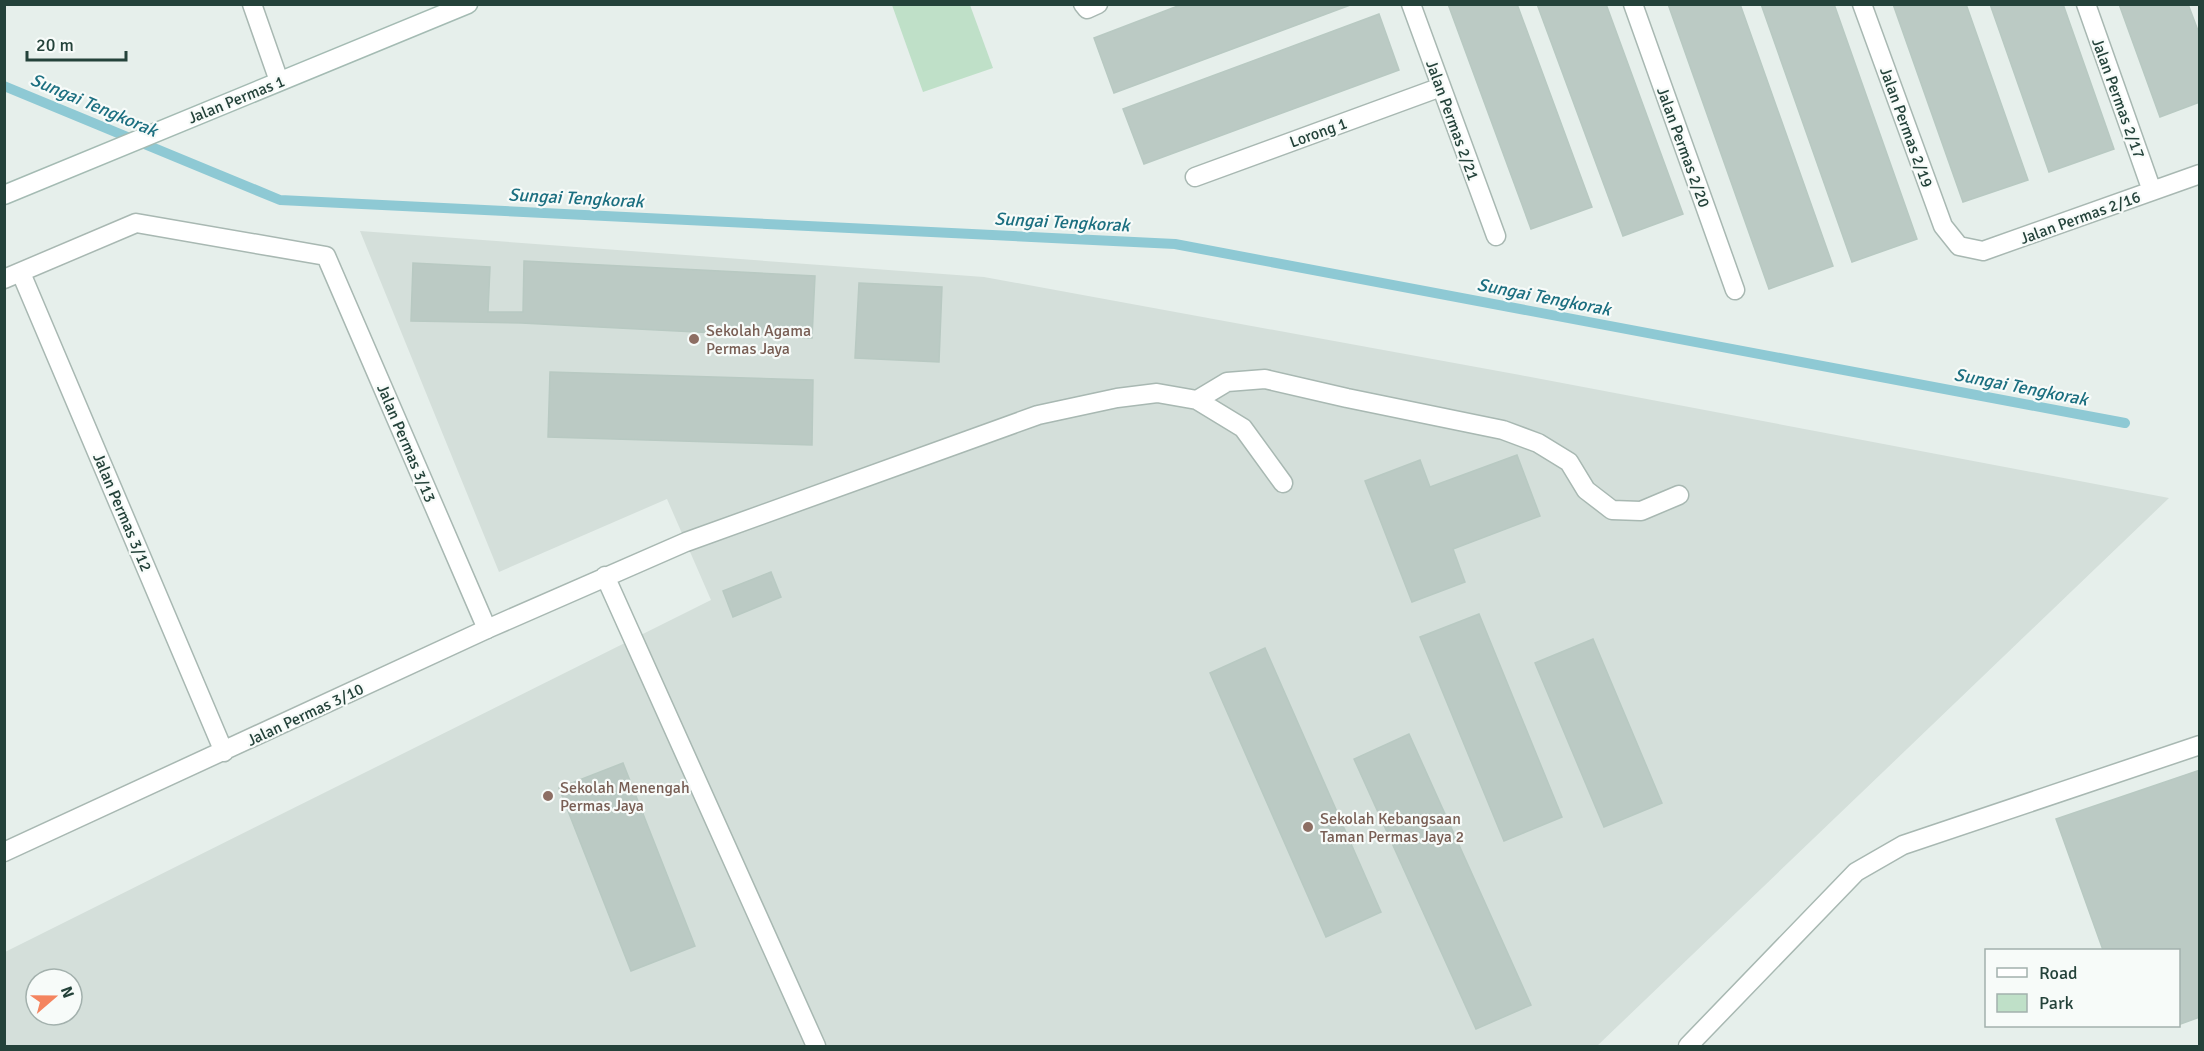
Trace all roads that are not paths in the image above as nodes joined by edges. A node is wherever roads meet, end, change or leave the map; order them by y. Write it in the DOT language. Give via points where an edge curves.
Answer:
graph roads {
  1 [pos="252,4"];
  2 [pos="468,4"];
  3 [pos="1083,4"];
  4 [pos="1098,4"];
  5 [pos="1411,4"];
  6 [pos="1633,4"];
  7 [pos="1862,4"];
  8 [pos="2086,4"];
  9 [pos="279,81"];
  10 [pos="1441,87"];
  11 [pos="2199,174"];
  12 [pos="1195,177"];
  13 [pos="2152,191"];
  14 [pos="4,195"];
  15 [pos="1496,236"];
  16 [pos="1959,246"];
  17 [pos="13,276"];
  18 [pos="1735,290"];
  19 [pos="1197,399"];
  20 [pos="1283,483"];
  21 [pos="1679,495"];
  22 [pos="605,576"];
  23 [pos="487,629"];
  24 [pos="2199,745"];
  25 [pos="224,752"];
  26 [pos="4,852"];
  27 [pos="816,1047"];
  28 [pos="1688,1047"];
  1 -- 9 [label="street"];
  2 -- 9 [label="street, Jalan Permas 1"];
  3 -- 4 [label="street" via="1087,9"];
  5 -- 10 [label="street, Jalan Permas 2/21"];
  6 -- 18 [label="street, Jalan Permas 2/20"];
  7 -- 16 [label="street, Jalan Permas 2/19" via="1943,226"];
  8 -- 13 [label="street, Jalan Permas 2/17"];
  9 -- 14 [label="street, Jalan Permas 1"];
  10 -- 12 [label="street, Lorong 1"];
  10 -- 15 [label="street, Jalan Permas 2/21"];
  11 -- 13 [label="street, Jalan Permas 2/16"];
  13 -- 16 [label="street, Jalan Permas 2/16" via="1983,251"];
  17 -- 23 [label="street, Jalan Permas 3/13" via="136,223 327,256"];
  17 -- 25 [label="street, Jalan Permas 3/12"];
  19 -- 20 [label="street" via="1244,429"];
  19 -- 21 [label="street" via="1227,382 1265,379 1503,430 1538,443 1569,462 1586,490 1612,510 1641,512"];
  19 -- 22 [label="street, Jalan Permas 3/10" via="1157,393 1038,415 686,542"];
  22 -- 23 [label="street, Jalan Permas 3/10"];
  22 -- 27 [label="street"];
  23 -- 25 [label="street, Jalan Permas 3/10"];
  24 -- 28 [label="street" via="1904,845 1856,872"];
  25 -- 26 [label="street, Jalan Permas 3/10"];
}
